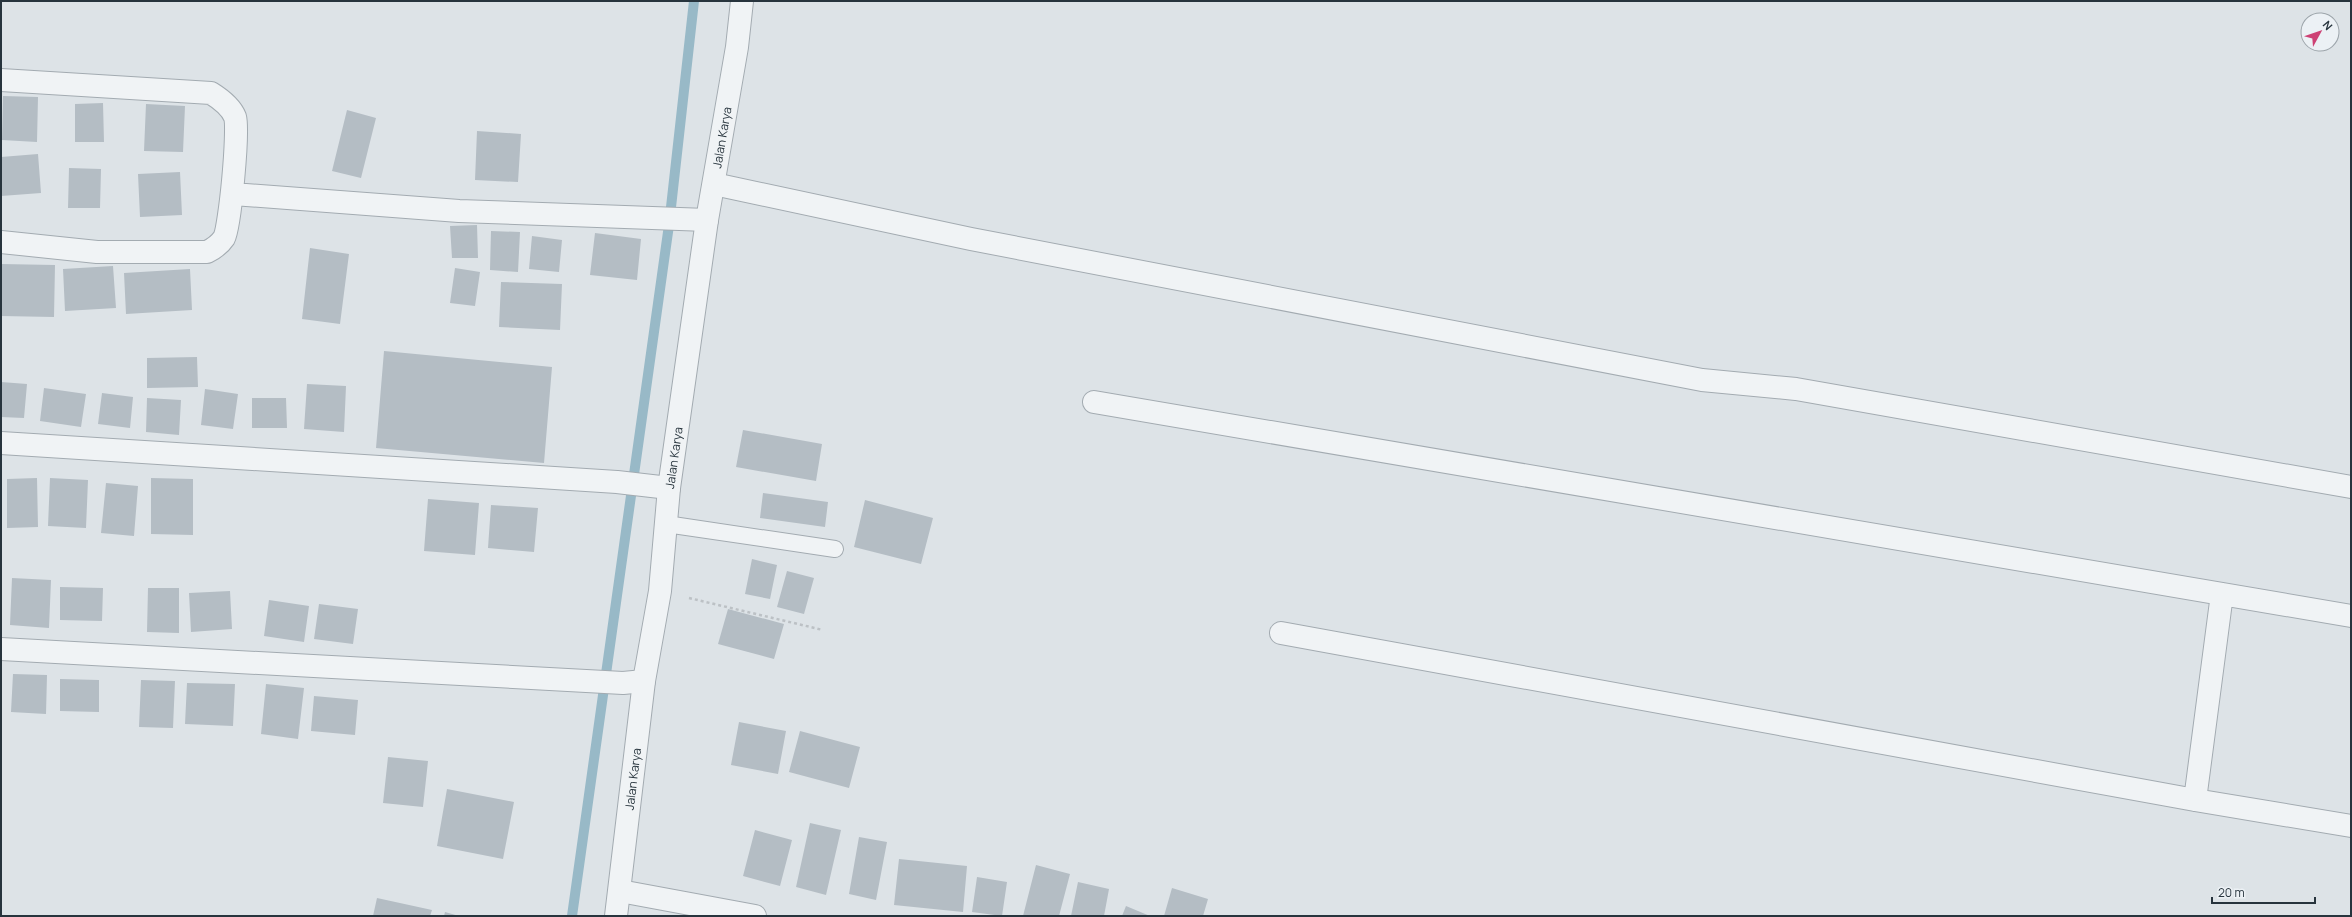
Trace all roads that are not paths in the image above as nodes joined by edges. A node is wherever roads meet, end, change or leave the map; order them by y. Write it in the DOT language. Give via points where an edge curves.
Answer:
graph roads {
  1 [pos="742,1"];
  2 [pos="1,80"];
  3 [pos="714,184"];
  4 [pos="233,194"];
  5 [pos="699,220"];
  6 [pos="1,242"];
  7 [pos="1094,402"];
  8 [pos="1,443"];
  9 [pos="662,487"];
  10 [pos="2351,488"];
  11 [pos="666,524"];
  12 [pos="835,549"];
  13 [pos="2222,594"];
  14 [pos="2351,616"];
  15 [pos="1281,633"];
  16 [pos="1,649"];
  17 [pos="634,682"];
  18 [pos="2195,800"];
  19 [pos="2351,826"];
  20 [pos="620,891"];
  21 [pos="616,916"];
  22 [pos="754,916"];
  1 -- 3 [label="street, Jalan Karya" via="737,47"];
  2 -- 4 [label="street" via="211,93 221,99 235,117"];
  3 -- 5 [label="street, Jalan Karya"];
  3 -- 10 [label="street" via="971,239 1702,380 1796,389"];
  4 -- 5 [label="street" via="460,211"];
  4 -- 6 [label="street" via="224,238 214,249 207,252 97,252"];
  5 -- 9 [label="street, Jalan Karya"];
  7 -- 13 [label="street"];
  8 -- 9 [label="street" via="617,482"];
  9 -- 11 [label="street, Jalan Karya"];
  11 -- 12 [label="lane"];
  11 -- 17 [label="street, Jalan Karya" via="660,591"];
  13 -- 14 [label="street"];
  13 -- 18 [label="street"];
  15 -- 18 [label="street"];
  16 -- 17 [label="street"];
  17 -- 20 [label="street, Jalan Karya"];
  18 -- 19 [label="street"];
  20 -- 21 [label="street, Jalan Karya"];
  20 -- 22 [label="street"];
}
